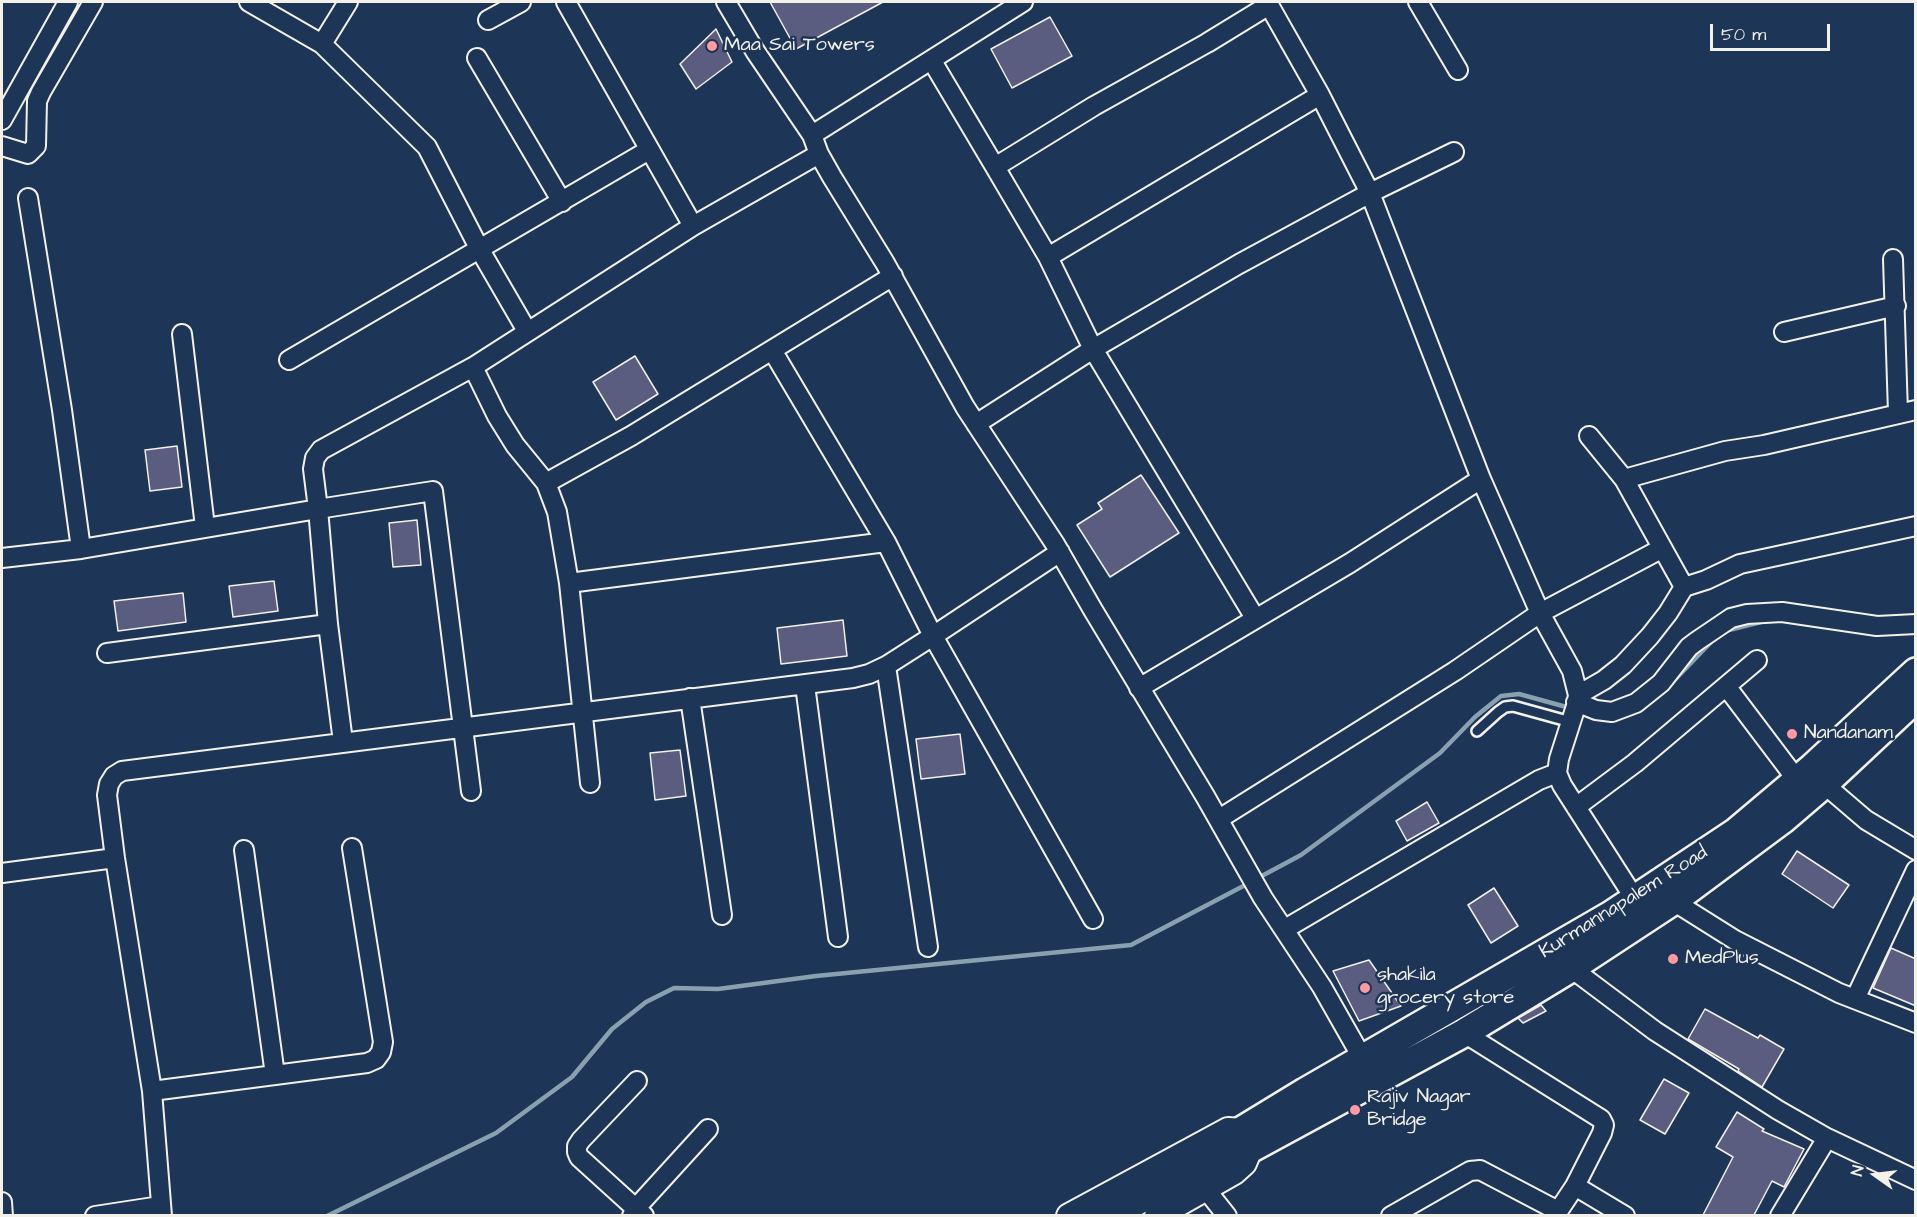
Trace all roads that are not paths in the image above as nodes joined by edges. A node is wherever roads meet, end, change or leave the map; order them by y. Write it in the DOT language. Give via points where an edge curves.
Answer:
graph roads {
  1 [pos="68,2"];
  2 [pos="93,2"];
  3 [pos="249,2"];
  4 [pos="348,2"];
  5 [pos="521,2"];
  6 [pos="566,2"];
  7 [pos="726,2"];
  8 [pos="1023,2"];
  9 [pos="1418,2"];
  10 [pos="1269,3"];
  11 [pos="488,20"];
  12 [pos="322,44"];
  13 [pos="477,58"];
  14 [pos="932,61"];
  15 [pos="1458,70"];
  16 [pos="1320,95"];
  17 [pos="2,120"];
  18 [pos="812,135"];
  19 [pos="2,146"];
  20 [pos="649,150"];
  21 [pos="1454,152"];
  22 [pos="819,154"];
  23 [pos="995,167"];
  24 [pos="1370,193"];
  25 [pos="28,198"];
  26 [pos="562,202"];
  27 [pos="693,226"];
  28 [pos="480,250"];
  29 [pos="1048,257"];
  30 [pos="1893,259"];
  31 [pos="892,276"];
  32 [pos="1896,306"];
  33 [pos="527,331"];
  34 [pos="1784,332"];
  35 [pos="182,334"];
  36 [pos="1094,349"];
  37 [pos="772,350"];
  38 [pos="289,360"];
  39 [pos="473,367"];
  40 [pos="1907,412"];
  41 [pos="976,423"];
  42 [pos="1589,436"];
  43 [pos="1481,479"];
  44 [pos="1624,479"];
  45 [pos="546,483"];
  46 [pos="318,509"];
  47 [pos="1916,526"];
  48 [pos="206,527"];
  49 [pos="886,542"];
  50 [pos="81,549"];
  51 [pos="1661,549"];
  52 [pos="1060,552"];
  53 [pos="2,558"];
  54 [pos="569,583"];
  55 [pos="1684,587"];
  56 [pos="1540,613"];
  57 [pos="1255,618"];
  58 [pos="328,624"];
  59 [pos="1916,624"];
  60 [pos="933,636"];
  61 [pos="107,654"];
  62 [pos="1757,660"];
  63 [pos="886,666"];
  64 [pos="1916,672"];
  65 [pos="805,685"];
  66 [pos="1726,686"];
  67 [pos="1139,688"];
  68 [pos="690,698"];
  69 [pos="1916,698"];
  70 [pos="1575,708"];
  71 [pos="581,711"];
  72 [pos="462,726"];
  73 [pos="1477,731"];
  74 [pos="343,742"];
  75 [pos="1557,772"];
  76 [pos="1797,780"];
  77 [pos="590,783"];
  78 [pos="1824,784"];
  79 [pos="471,791"];
  80 [pos="1576,807"];
  81 [pos="1219,819"];
  82 [pos="352,849"];
  83 [pos="244,850"];
  84 [pos="1916,850"];
  85 [pos="115,858"];
  86 [pos="1916,870"];
  87 [pos="2,873"];
  88 [pos="1635,899"];
  89 [pos="1673,901"];
  90 [pos="722,915"];
  91 [pos="1093,919"];
  92 [pos="1285,928"];
  93 [pos="838,937"];
  94 [pos="928,947"];
  95 [pos="1571,968"];
  96 [pos="1855,999"];
  97 [pos="1916,1023"];
  98 [pos="1464,1033"];
  99 [pos="1369,1070"];
  100 [pos="275,1075"];
  101 [pos="637,1081"];
  102 [pos="152,1091"];
  103 [pos="708,1129"];
  104 [pos="1827,1138"];
  105 [pos="1245,1140"];
  106 [pos="1916,1180"];
  107 [pos="1575,1186"];
  108 [pos="1204,1187"];
  109 [pos="2,1202"];
  110 [pos="1148,1208"];
  111 [pos="161,1211"];
  112 [pos="637,1213"];
  113 [pos="1556,1213"];
  114 [pos="3,1215"];
  115 [pos="94,1215"];
  116 [pos="1069,1215"];
  117 [pos="1111,1215"];
  118 [pos="1227,1215"];
  119 [pos="1391,1215"];
  120 [pos="1625,1215"];
  121 [pos="1780,1215"];
  1 -- 17 [label="street"];
  2 -- 19 [label="street" via="41,92 36,146 28,154"];
  3 -- 12 [label="street"];
  4 -- 12 [label="street"];
  5 -- 11 [label="street"];
  6 -- 20 [label="street"];
  7 -- 18 [label="street"];
  8 -- 14 [label="street"];
  9 -- 15 [label="street"];
  10 -- 16 [label="street"];
  10 -- 23 [label="street"];
  12 -- 28 [label="street" via="427,147"];
  13 -- 26 [label="street"];
  14 -- 18 [label="street"];
  14 -- 23 [label="street"];
  16 -- 24 [label="street"];
  16 -- 29 [label="street"];
  18 -- 22 [label="street"];
  20 -- 26 [label="street"];
  20 -- 27 [label="street"];
  21 -- 24 [label="street"];
  22 -- 27 [label="street"];
  22 -- 31 [label="street"];
  23 -- 29 [label="street"];
  24 -- 36 [label="street"];
  24 -- 43 [label="street"];
  25 -- 50 [label="street"];
  26 -- 28 [label="street"];
  27 -- 33 [label="street"];
  28 -- 33 [label="street"];
  28 -- 38 [label="street"];
  29 -- 36 [label="street"];
  30 -- 32 [label="street"];
  31 -- 37 [label="street"];
  31 -- 41 [label="street"];
  32 -- 34 [label="street"];
  32 -- 40 [label="street"];
  33 -- 39 [label="street"];
  35 -- 48 [label="street"];
  36 -- 41 [label="street"];
  36 -- 57 [label="street"];
  37 -- 45 [label="street"];
  37 -- 49 [label="street"];
  39 -- 45 [label="street" via="515,445"];
  39 -- 46 [label="street" via="321,450 312,468"];
  40 -- 44 [label="street" via="1725,451"];
  41 -- 52 [label="street"];
  42 -- 44 [label="street"];
  43 -- 56 [label="street"];
  43 -- 57 [label="street"];
  44 -- 51 [label="street"];
  45 -- 54 [label="street" via="557,512"];
  46 -- 48 [label="street"];
  46 -- 58 [label="street"];
  46 -- 72 [label="street" via="433,491"];
  47 -- 55 [label="street" via="1740,564"];
  48 -- 50 [label="street"];
  49 -- 54 [label="street"];
  49 -- 60 [label="street"];
  50 -- 53 [label="street"];
  51 -- 55 [label="street"];
  51 -- 56 [label="street"];
  52 -- 60 [label="street"];
  52 -- 67 [label="street"];
  54 -- 71 [label="street"];
  55 -- 70 [label="street" via="1662,621 1623,665"];
  56 -- 70 [label="street" via="1572,671"];
  56 -- 81 [label="street" via="1446,678"];
  57 -- 67 [label="street"];
  58 -- 61 [label="street"];
  58 -- 74 [label="street"];
  59 -- 70 [label="street" via="1876,626 1782,612 1747,614 1731,618 1689,647 1661,684 1636,703 1612,712"];
  60 -- 63 [label="street"];
  60 -- 91 [label="street"];
  62 -- 66 [label="street"];
  63 -- 65 [label="street" via="853,678"];
  63 -- 94 [label="street"];
  64 -- 76 [label="main road, Kurmannapalem Road"];
  65 -- 68 [label="street"];
  65 -- 93 [label="street"];
  66 -- 76 [label="street"];
  66 -- 80 [label="street"];
  67 -- 81 [label="street"];
  68 -- 71 [label="street"];
  68 -- 90 [label="street"];
  69 -- 78 [label="main road, Kurmannapalem Road"];
  70 -- 73 [label="lane" via="1513,706 1498,712"];
  70 -- 75 [label="street"];
  71 -- 72 [label="street"];
  71 -- 77 [label="street"];
  72 -- 74 [label="street"];
  72 -- 79 [label="street"];
  74 -- 85 [label="street" via="122,771 109,784 107,795"];
  75 -- 80 [label="street"];
  75 -- 92 [label="street"];
  76 -- 88 [label="main road, Kurmannapalem Road" via="1736,832"];
  78 -- 84 [label="street" via="1866,820"];
  78 -- 89 [label="main road, Kurmannapalem Road"];
  80 -- 88 [label="street"];
  81 -- 92 [label="street" via="1263,898"];
  82 -- 100 [label="street" via="381,1052 367,1063"];
  83 -- 100 [label="street"];
  85 -- 87 [label="street"];
  85 -- 102 [label="street"];
  86 -- 96 [label="street"];
  88 -- 99 [label="main road, Kurmannapalem Road"];
  89 -- 95 [label="main road, Kurmannapalem Road"];
  89 -- 96 [label="street" via="1735,940"];
  92 -- 99 [label="street"];
  95 -- 98 [label="main road, Kurmannapalem Road"];
  95 -- 104 [label="street" via="1655,1031"];
  96 -- 97 [label="street"];
  98 -- 99 [label="main road, Kurmannapalem Road"];
  98 -- 107 [label="street" via="1601,1119 1602,1133"];
  99 -- 105 [label="main road, Kurmannapalem Road"];
  100 -- 102 [label="street"];
  101 -- 112 [label="street" via="581,1140 577,1152"];
  102 -- 111 [label="street"];
  103 -- 112 [label="street"];
  104 -- 106 [label="street"];
  104 -- 121 [label="street"];
  105 -- 108 [label="street" via="1244,1162 1234,1172"];
  105 -- 110 [label="main road, Kurmannapalem Road" via="1219,1154"];
  105 -- 116 [label="street" via="1228,1130"];
  107 -- 113 [label="street"];
  107 -- 120 [label="street"];
  108 -- 110 [label="street"];
  108 -- 118 [label="street"];
  109 -- 114 [label="street"];
  110 -- 117 [label="main road, Kurmannapalem Road"];
  111 -- 115 [label="street"];
  113 -- 119 [label="street" via="1480,1170 1470,1171"];
}
